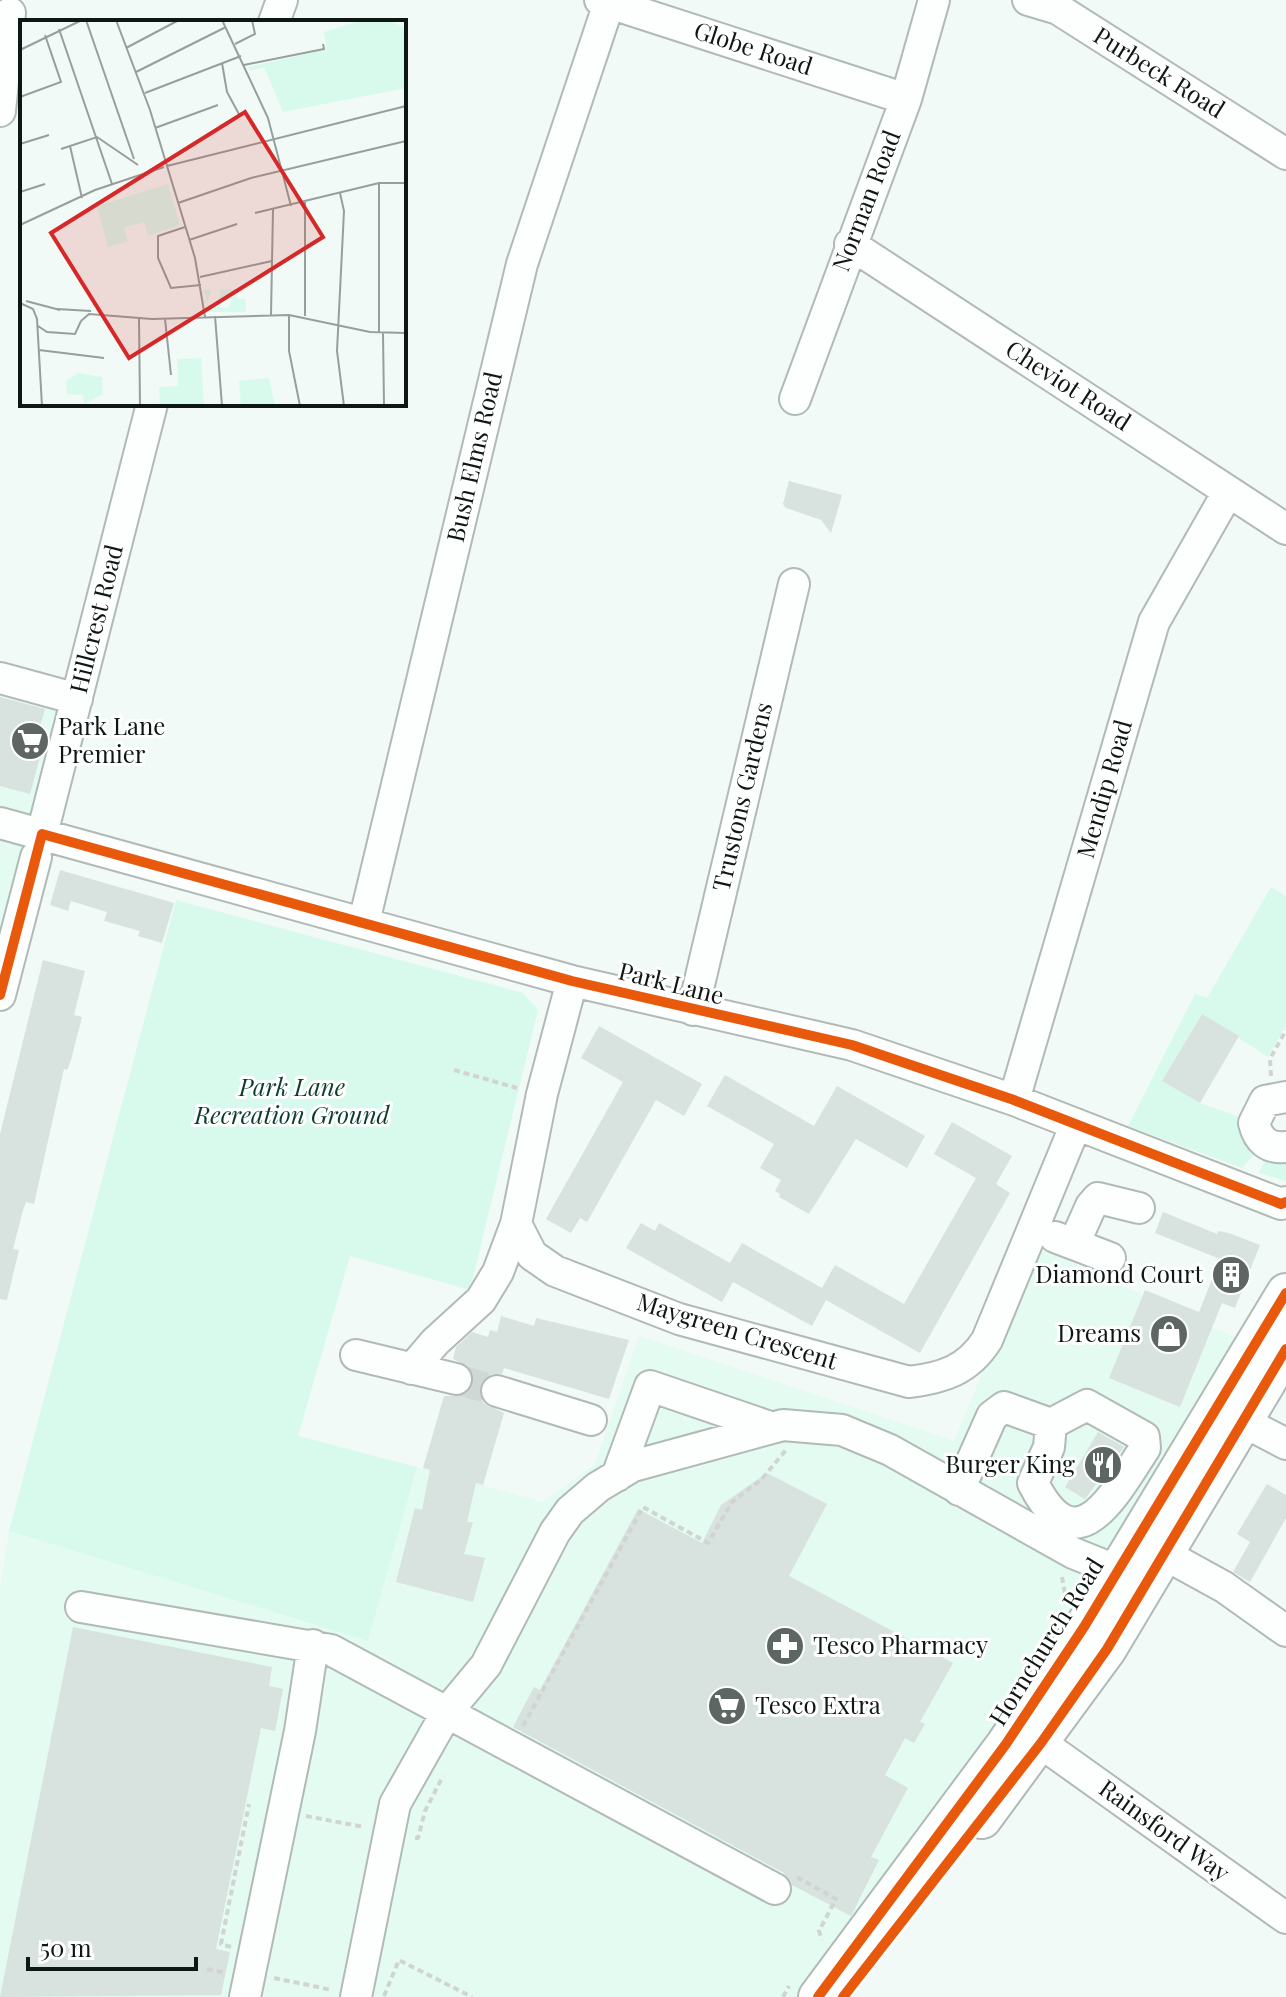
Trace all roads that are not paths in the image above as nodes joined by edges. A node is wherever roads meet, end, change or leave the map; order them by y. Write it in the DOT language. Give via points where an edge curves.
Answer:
graph roads {
  1 [pos="282,0"];
  2 [pos="934,0"];
  3 [pos="1028,0"];
  4 [pos="606,1"];
  5 [pos="10,13"];
  6 [pos="275,20"];
  7 [pos="3,57"];
  8 [pos="906,99"];
  9 [pos="0,111"];
  10 [pos="1286,154"];
  11 [pos="850,244"];
  12 [pos="795,399"];
  13 [pos="151,406"];
  14 [pos="1228,492"];
  15 [pos="1286,529"];
  16 [pos="794,584"];
  17 [pos="0,678"];
  18 [pos="77,699"];
  19 [pos="0,823"];
  20 [pos="39,846"];
  21 [pos="364,922"];
  22 [pos="572,981"];
  23 [pos="0,995"];
  24 [pos="693,1010"];
  25 [pos="1279,1098"];
  26 [pos="1014,1100"];
  27 [pos="1076,1124"];
  28 [pos="1277,1146"];
  29 [pos="1246,1190"];
  30 [pos="1284,1207"];
  31 [pos="1139,1208"];
  32 [pos="516,1224"];
  33 [pos="1035,1229"];
  34 [pos="1074,1244"];
  35 [pos="1110,1258"];
  36 [pos="1286,1293"];
  37 [pos="1286,1349"];
  38 [pos="356,1355"];
  39 [pos="412,1369"];
  40 [pos="456,1379"];
  41 [pos="497,1391"];
  42 [pos="591,1420"];
  43 [pos="1244,1422"];
  44 [pos="1051,1424"];
  45 [pos="780,1436"];
  46 [pos="1286,1444"];
  47 [pos="617,1476"];
  48 [pos="959,1490"];
  49 [pos="1143,1568"];
  50 [pos="81,1607"];
  51 [pos="1286,1631"];
  52 [pos="313,1645"];
  53 [pos="447,1712"];
  54 [pos="1041,1743"];
  55 [pos="775,1889"];
  56 [pos="1286,1918"];
  57 [pos="254,1986"];
  58 [pos="349,1994"];
  59 [pos="818,1997"];
  60 [pos="843,1997"];
  1 -- 6 [label="street"];
  2 -- 8 [label="street, Norman Road"];
  3 -- 10 [label="street, Purbeck Road" via="1058,9"];
  4 -- 8 [label="street, Globe Road"];
  4 -- 21 [label="street, Bush Elms Road" via="522,264"];
  5 -- 7 [label="street"];
  7 -- 9 [label="street"];
  8 -- 11 [label="street, Norman Road"];
  11 -- 12 [label="street, Norman Road"];
  11 -- 14 [label="street, Cheviot Road"];
  13 -- 18 [label="street, Hillcrest Road"];
  14 -- 15 [label="street, Cheviot Road"];
  14 -- 26 [label="street, Mendip Road" via="1154,622"];
  16 -- 24 [label="street, Trustons Gardens"];
  17 -- 18 [label="street"];
  18 -- 20 [label="street, Hillcrest Road"];
  19 -- 20 [label="street, Park Lane"];
  20 -- 21 [label="street, Park Lane"];
  20 -- 23 [label="street, Hillcrest Road"];
  21 -- 22 [label="street, Park Lane"];
  22 -- 24 [label="street, Park Lane"];
  22 -- 32 [label="street"];
  24 -- 26 [label="street, Park Lane" via="852,1045"];
  25 -- 28 [label="street" via="1259,1107 1254,1123 1260,1139"];
  26 -- 27 [label="street, Park Lane"];
  27 -- 29 [label="street, Park Lane"];
  27 -- 33 [label="street, Maygreen Crescent"];
  28 -- 29 [label="street"];
  29 -- 30 [label="street, Park Lane"];
  31 -- 34 [label="street" via="1098,1198"];
  32 -- 33 [label="street, Maygreen Crescent" via="532,1255 555,1271 679,1319 909,1382 938,1378 974,1360"];
  32 -- 39 [label="street" via="481,1300"];
  33 -- 34 [label="street"];
  34 -- 35 [label="street"];
  36 -- 49 [label="main road, Hornchurch Road"];
  37 -- 43 [label="main road, Hornchurch Road"];
  38 -- 39 [label="street"];
  39 -- 40 [label="street"];
  41 -- 42 [label="street"];
  43 -- 46 [label="street"];
  43 -- 49 [label="main road, Hornchurch Road"];
  44 -- 48 [label="street" via="999,1409"];
  45 -- 47 [label="street" via="633,1466"];
  45 -- 47 [label="street" via="650,1386"];
  45 -- 48 [label="street" via="811,1425 842,1430 890,1450"];
  47 -- 53 [label="street" via="570,1511 486,1665"];
  48 -- 49 [label="street" via="1073,1553"];
  49 -- 51 [label="street" via="1224,1587"];
  49 -- 54 [label="main road, Hornchurch Road" via="1107,1649"];
  49 -- 59 [label="main road, Hornchurch Road" via="1084,1627 1006,1744"];
  50 -- 52 [label="street"];
  52 -- 53 [label="street"];
  52 -- 57 [label="street"];
  53 -- 55 [label="street"];
  53 -- 58 [label="street" via="395,1804"];
  54 -- 56 [label="street, Rainsford Way"];
  54 -- 60 [label="main road, Hornchurch Road"];
}
